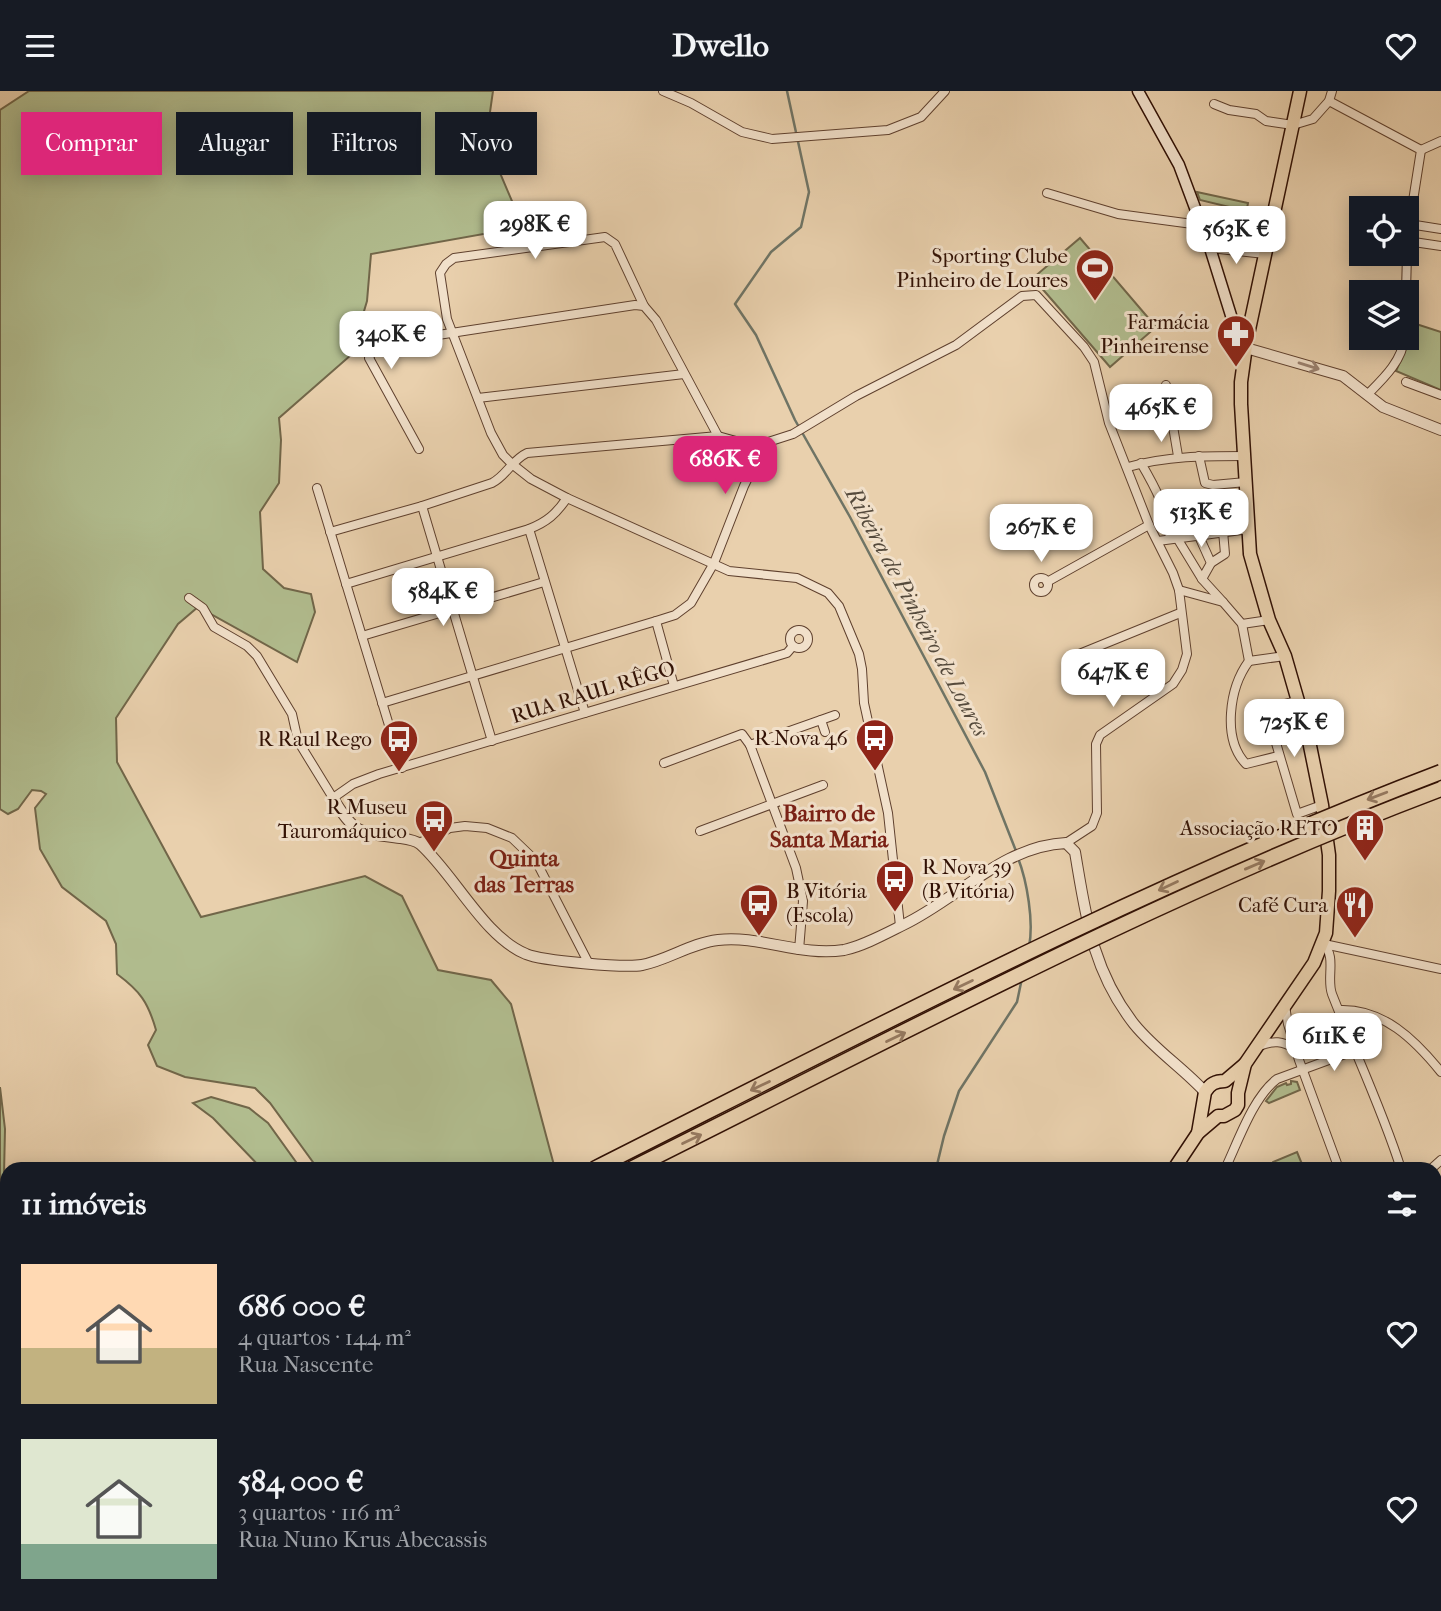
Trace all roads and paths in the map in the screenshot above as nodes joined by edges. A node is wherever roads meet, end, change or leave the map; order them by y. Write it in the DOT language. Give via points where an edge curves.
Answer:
graph roads {
  1 [pos="663,91"];
  2 [pos="945,91"];
  3 [pos="1138,91"];
  4 [pos="1300,91"];
  5 [pos="1332,91"];
  6 [pos="1329,101"];
  7 [pos="1214,104"];
  8 [pos="1293,125"];
  9 [pos="1441,141"];
  10 [pos="1421,150"];
  11 [pos="1047,193"];
  12 [pos="1414,196"];
  13 [pos="1200,225"];
  14 [pos="1419,226"];
  15 [pos="1441,229"];
  16 [pos="1419,242"];
  17 [pos="1441,246"];
  18 [pos="1210,248"];
  19 [pos="1265,254"];
  20 [pos="643,306"];
  21 [pos="452,332"];
  22 [pos="1246,343"];
  23 [pos="1402,350"];
  24 [pos="684,374"];
  25 [pos="1406,382"];
  26 [pos="1166,385"];
  27 [pos="1368,394"];
  28 [pos="1441,395"];
  29 [pos="478,398"];
  30 [pos="1441,430"];
  31 [pos="718,436"];
  32 [pos="765,443"];
  33 [pos="419,449"];
  34 [pos="1178,456"];
  35 [pos="1199,456"];
  36 [pos="1244,456"];
  37 [pos="1141,463"];
  38 [pos="512,464"];
  39 [pos="1128,467"];
  40 [pos="1246,482"];
  41 [pos="317,488"];
  42 [pos="567,498"];
  43 [pos="422,506"];
  44 [pos="1149,525"];
  45 [pos="529,529"];
  46 [pos="1249,529"];
  47 [pos="1223,531"];
  48 [pos="330,532"];
  49 [pos="1198,534"];
  50 [pos="1174,538"];
  51 [pos="1158,541"];
  52 [pos="437,556"];
  53 [pos="713,562"];
  54 [pos="1211,563"];
  55 [pos="1201,577"];
  56 [pos="544,582"];
  57 [pos="1047,582"];
  58 [pos="346,584"];
  59 [pos="1179,590"];
  60 [pos="190,598"];
  61 [pos="1223,602"];
  62 [pos="453,609"];
  63 [pos="1180,613"];
  64 [pos="1269,620"];
  65 [pos="656,621"];
  66 [pos="1242,624"];
  67 [pos="362,636"];
  68 [pos="793,646"];
  69 [pos="565,648"];
  70 [pos="1285,656"];
  71 [pos="1072,657"];
  72 [pos="1249,661"];
  73 [pos="472,675"];
  74 [pos="674,686"];
  75 [pos="1297,701"];
  76 [pos="382,702"];
  77 [pos="585,713"];
  78 [pos="835,715"];
  79 [pos="821,720"];
  80 [pos="825,732"];
  81 [pos="492,741"];
  82 [pos="750,745"];
  83 [pos="1278,756"];
  84 [pos="664,762"];
  85 [pos="402,768"];
  86 [pos="1441,772"];
  87 [pos="823,785"];
  88 [pos="1441,789"];
  89 [pos="333,798"];
  90 [pos="772,804"];
  91 [pos="1322,805"];
  92 [pos="700,831"];
  93 [pos="1066,842"];
  94 [pos="419,843"];
  95 [pos="900,926"];
  96 [pos="1323,944"];
  97 [pos="799,950"];
  98 [pos="588,963"];
  99 [pos="1441,969"];
  100 [pos="1285,1005"];
  101 [pos="1339,1010"];
  102 [pos="1270,1028"];
  103 [pos="1292,1037"];
  104 [pos="1256,1047"];
  105 [pos="1296,1049"];
  106 [pos="1356,1050"];
  107 [pos="1245,1064"];
  108 [pos="1303,1070"];
  109 [pos="1441,1072"];
  110 [pos="1212,1090"];
  111 [pos="1238,1093"];
  112 [pos="1218,1116"];
  113 [pos="1198,1133"];
  114 [pos="608,1162"];
  115 [pos="645,1162"];
  116 [pos="1179,1162"];
  117 [pos="1228,1162"];
  118 [pos="1336,1162"];
  119 [pos="1399,1162"];
  1 -- 2 [label="street" via="742,132 772,139 888,130 921,117"];
  3 -- 13 [label="main road" via="1179,165"];
  4 -- 8 [label="main road"];
  5 -- 6 [label="street"];
  6 -- 8 [label="street" via="1313,118"];
  6 -- 10 [label="street"];
  7 -- 8 [label="street"];
  8 -- 19 [label="main road"];
  9 -- 10 [label="street"];
  10 -- 12 [label="street"];
  11 -- 13 [label="street" via="1118,214"];
  13 -- 18 [label="main road"];
  14 -- 15 [label="street"];
  16 -- 17 [label="street"];
  18 -- 19 [label="street"];
  18 -- 22 [label="main road" via="1234,325"];
  19 -- 22 [label="main road"];
  20 -- 21 [label="street"];
  20 -- 21 [label="street" via="615,244 599,237 450,261 440,273"];
  20 -- 24 [label="street" via="656,320"];
  21 -- 29 [label="street"];
  21 -- 33 [label="street" via="383,345 369,358"];
  22 -- 27 [label="street, one-way" via="1343,376"];
  22 -- 36 [label="main road" via="1241,382"];
  23 -- 27 [label="street"];
  24 -- 29 [label="street"];
  24 -- 31 [label="street"];
  25 -- 28 [label="street"];
  26 -- 34 [label="street"];
  27 -- 30 [label="street" via="1383,407"];
  29 -- 38 [label="street" via="497,445"];
  31 -- 32 [label="street"];
  31 -- 38 [label="street" via="527,453"];
  32 -- 39 [label="street" via="793,435 856,396 956,345 1031,294 1094,362 1102,403"];
  32 -- 53 [label="street"];
  34 -- 35 [label="street"];
  34 -- 37 [label="street"];
  35 -- 36 [label="street"];
  35 -- 40 [label="street" via="1205,483"];
  36 -- 40 [label="main road"];
  37 -- 39 [label="street"];
  37 -- 50 [label="street"];
  38 -- 42 [label="street"];
  38 -- 43 [label="street" via="492,483"];
  39 -- 44 [label="street"];
  40 -- 46 [label="main road"];
  41 -- 48 [label="street"];
  42 -- 45 [label="street" via="545,523"];
  42 -- 53 [label="street"];
  43 -- 48 [label="street"];
  43 -- 52 [label="street"];
  44 -- 51 [label="street"];
  44 -- 57 [label="street"];
  45 -- 52 [label="street"];
  45 -- 56 [label="street"];
  46 -- 47 [label="street"];
  46 -- 64 [label="main road" via="1250,554"];
  47 -- 49 [label="street"];
  47 -- 54 [label="street" via="1225,554"];
  48 -- 58 [label="street"];
  49 -- 50 [label="street"];
  49 -- 54 [label="street"];
  50 -- 51 [label="street"];
  50 -- 55 [label="street"];
  51 -- 59 [label="street"];
  52 -- 58 [label="street"];
  52 -- 62 [label="street"];
  53 -- 65 [label="street" via="691,603"];
  53 -- 95 [label="street" via="729,571 797,578 821,589 839,605 859,654 864,703 888,813"];
  54 -- 55 [label="street"];
  55 -- 61 [label="street"];
  56 -- 62 [label="street"];
  56 -- 69 [label="street"];
  58 -- 67 [label="street"];
  59 -- 61 [label="street"];
  59 -- 63 [label="street"];
  60 -- 89 [label="street" via="203,608 214,627 257,656 292,714 298,741"];
  61 -- 66 [label="street"];
  62 -- 67 [label="street"];
  62 -- 73 [label="street"];
  63 -- 71 [label="street"];
  63 -- 93 [label="street" via="1187,654 1182,670 1173,684 1100,735 1096,744 1097,813 1092,826"];
  64 -- 66 [label="street"];
  64 -- 70 [label="main road"];
  65 -- 69 [label="street"];
  65 -- 74 [label="street"];
  66 -- 72 [label="street"];
  67 -- 76 [label="street"];
  68 -- 74 [label="street, RUA RAUL RÊGO" via="787,653"];
  69 -- 73 [label="street"];
  69 -- 77 [label="street"];
  70 -- 72 [label="street"];
  70 -- 75 [label="main road"];
  72 -- 83 [label="street" via="1232,703 1238,756 1246,764"];
  73 -- 76 [label="street"];
  73 -- 81 [label="street"];
  74 -- 77 [label="street, RUA RAUL RÊGO"];
  75 -- 83 [label="street" via="1280,705"];
  75 -- 91 [label="main road"];
  76 -- 85 [label="street"];
  77 -- 81 [label="street, RUA RAUL RÊGO"];
  78 -- 79 [label="street"];
  79 -- 80 [label="street"];
  79 -- 82 [label="street"];
  81 -- 85 [label="street, RUA RAUL RÊGO"];
  82 -- 84 [label="street" via="742,734"];
  82 -- 90 [label="street"];
  83 -- 91 [label="street" via="1297,814"];
  85 -- 89 [label="street, RUA RAUL RÊGO" via="353,784"];
  86 -- 114 [label="highway, one-way, bridge" via="1169,886"];
  87 -- 90 [label="street"];
  115 -- 88 [label="highway, one-way, bridge" via="1196,890"];
  89 -- 94 [label="street" via="351,826 361,832"];
  90 -- 92 [label="street"];
  90 -- 97 [label="street" via="803,901"];
  91 -- 96 [label="main road" via="1329,855"];
  93 -- 95 [label="street" via="1008,858"];
  93 -- 110 [label="street" via="1075,852 1096,958 1112,992 1148,1039"];
  94 -- 98 [label="street" via="480,915 516,949 544,959"];
  94 -- 98 [label="street" via="465,826 487,828 512,838 536,861"];
  95 -- 97 [label="street" via="846,950"];
  96 -- 99 [label="street"];
  96 -- 100 [label="main road"];
  96 -- 101 [label="street" via="1330,950 1329,987"];
  97 -- 98 [label="street" via="743,939 718,940 643,965"];
  100 -- 102 [label="main road"];
  100 -- 103 [label="street"];
  101 -- 106 [label="street"];
  101 -- 109 [label="street" via="1354,1009 1394,1025"];
  102 -- 103 [label="street" via="1281,1028"];
  102 -- 104 [label="main road"];
  103 -- 105 [label="street"];
  104 -- 105 [label="street" via="1275,1041"];
  104 -- 107 [label="main road"];
  105 -- 108 [label="street"];
  106 -- 108 [label="street"];
  106 -- 119 [label="street"];
  107 -- 110 [label="main road"];
  107 -- 111 [label="main road"];
  108 -- 117 [label="street" via="1277,1079 1263,1092"];
  108 -- 118 [label="street"];
  110 -- 111 [label="main road" via="1231,1083"];
  110 -- 112 [label="main road" via="1212,1114"];
  110 -- 113 [label="main road"];
  111 -- 112 [label="main road" via="1235,1110"];
  112 -- 113 [label="main road"];
  113 -- 116 [label="main road"];
}
